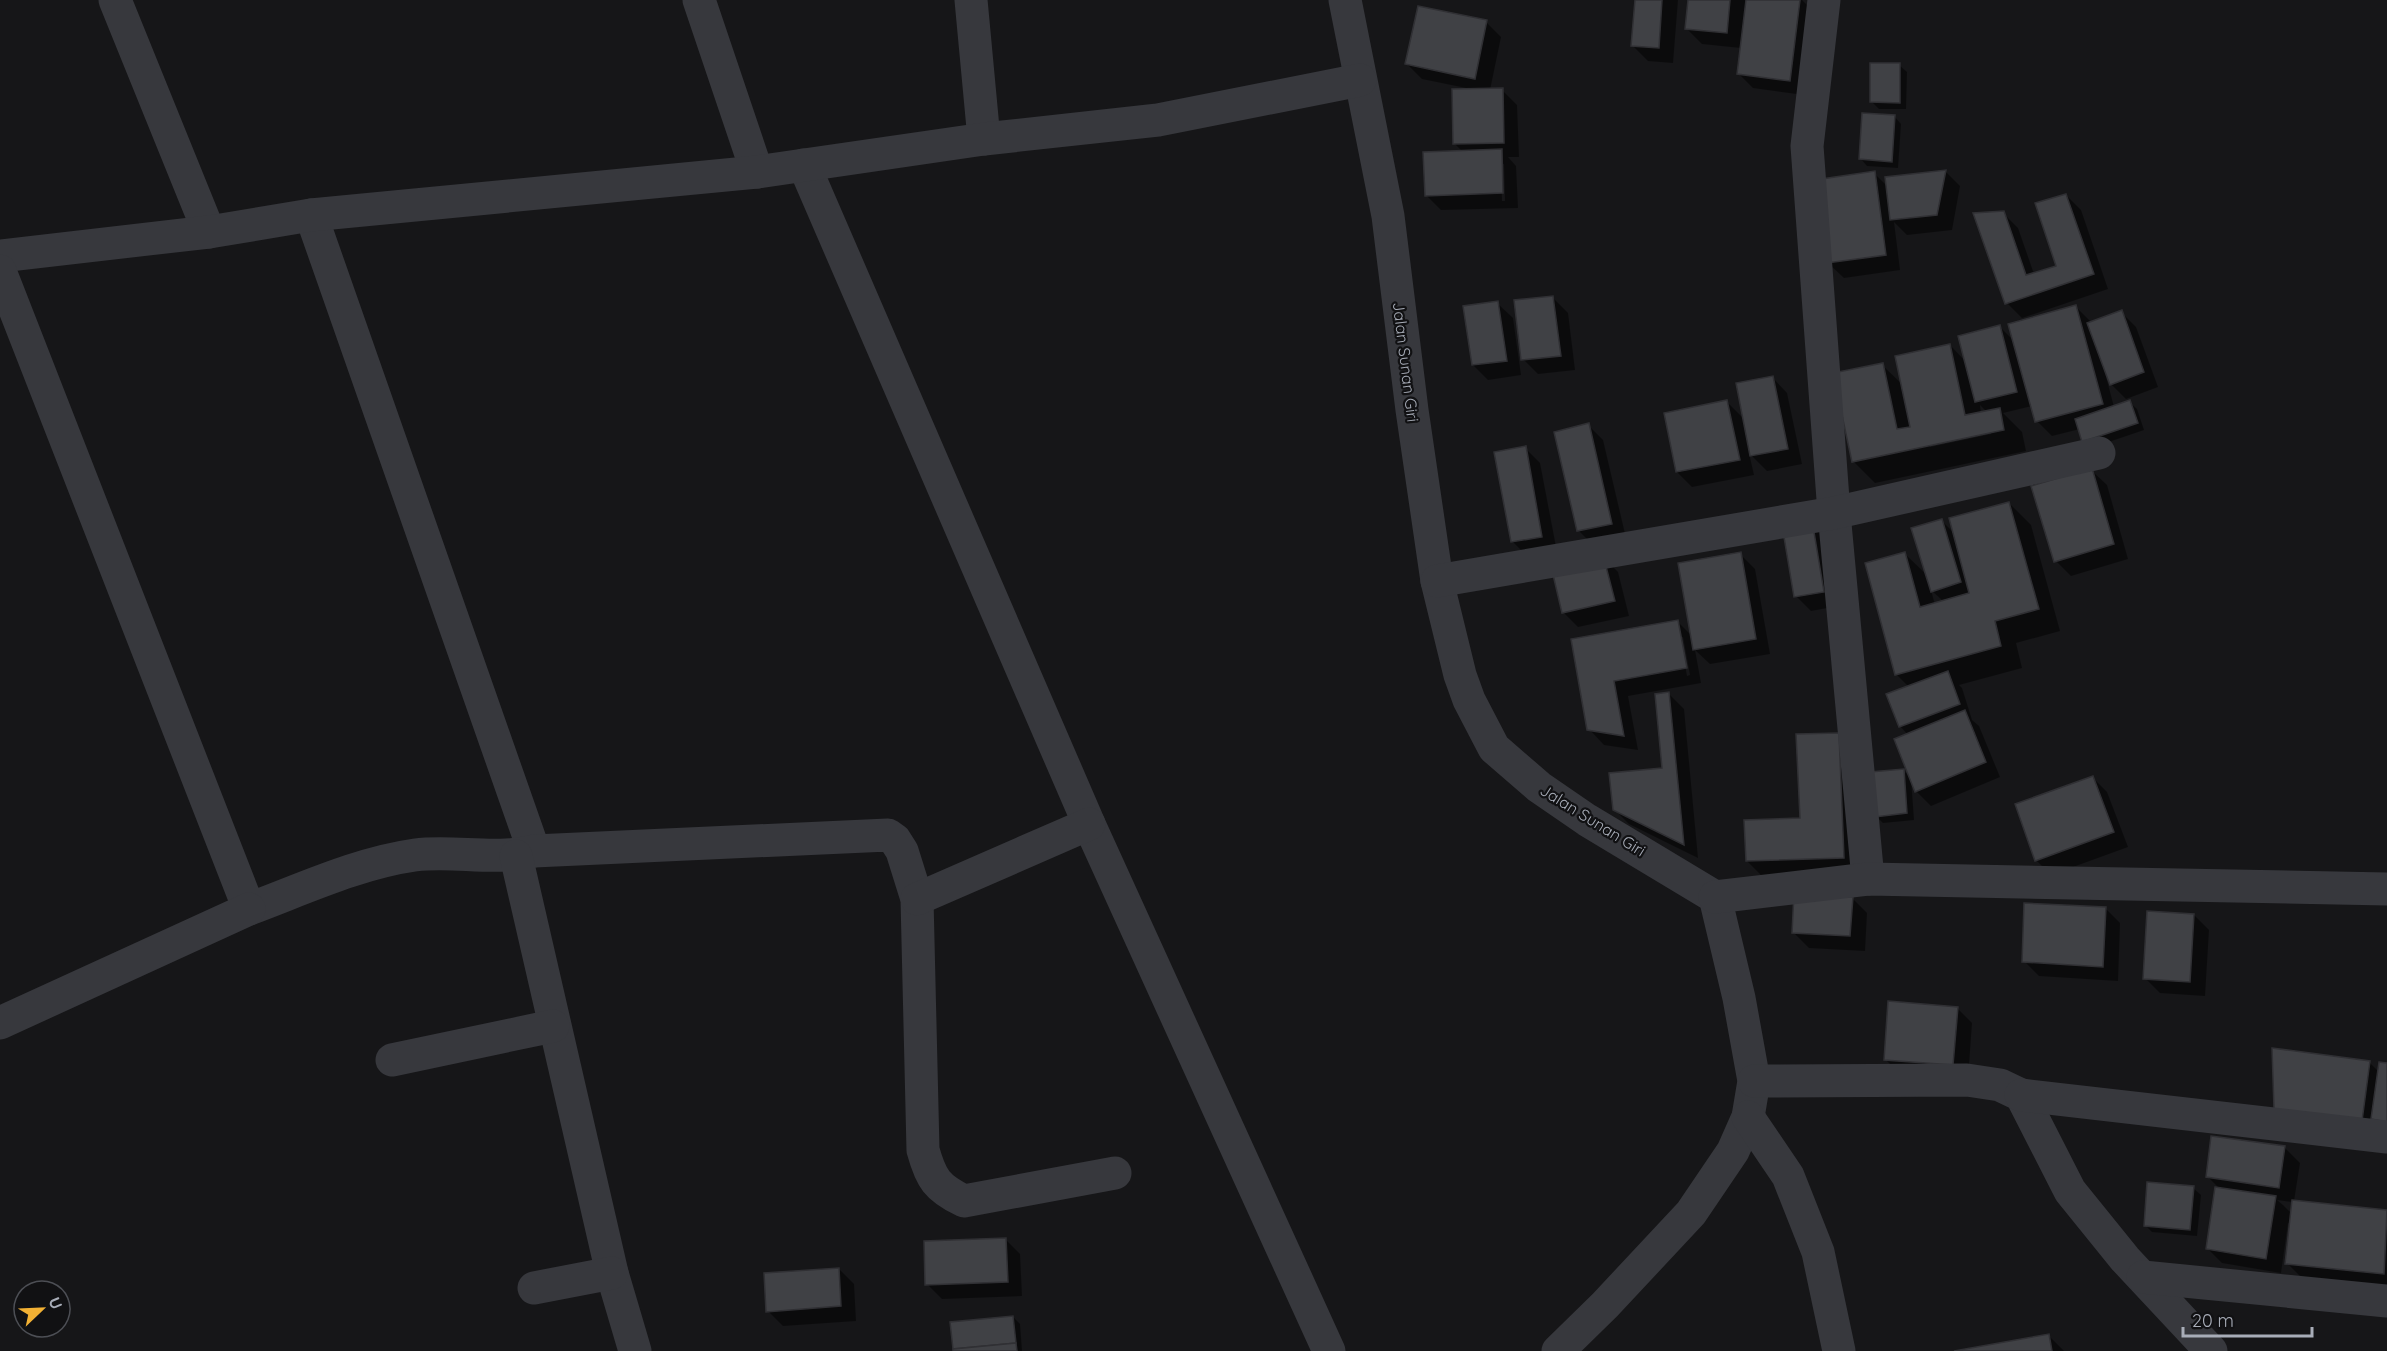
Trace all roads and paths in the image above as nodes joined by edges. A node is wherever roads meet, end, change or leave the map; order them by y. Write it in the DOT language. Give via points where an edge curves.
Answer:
graph roads {
  1 [pos="115,0"];
  2 [pos="699,0"];
  3 [pos="971,0"];
  4 [pos="1345,0"];
  5 [pos="1824,0"];
  6 [pos="1360,80"];
  7 [pos="984,139"];
  8 [pos="804,165"];
  9 [pos="757,172"];
  10 [pos="311,214"];
  11 [pos="209,232"];
  12 [pos="0,256"];
  13 [pos="0,271"];
  14 [pos="2099,453"];
  15 [pos="1834,513"];
  16 [pos="1437,581"];
  17 [pos="1089,824"];
  18 [pos="525,854"];
  19 [pos="1868,879"];
  20 [pos="2387,890"];
  21 [pos="1714,897"];
  22 [pos="917,899"];
  23 [pos="249,909"];
  24 [pos="0,1023"];
  25 [pos="553,1026"];
  26 [pos="392,1060"];
  27 [pos="1754,1082"];
  28 [pos="2021,1095"];
  29 [pos="1748,1117"];
  30 [pos="2387,1137"];
  31 [pos="1115,1173"];
  32 [pos="612,1273"];
  33 [pos="2143,1277"];
  34 [pos="534,1288"];
  35 [pos="2387,1301"];
  36 [pos="635,1351"];
  37 [pos="1329,1351"];
  38 [pos="1558,1351"];
  39 [pos="1839,1351"];
  40 [pos="2211,1351"];
  1 -- 11 [label="street"];
  2 -- 9 [label="street"];
  3 -- 7 [label="street"];
  4 -- 6 [label="street, Jalan Sunan Giri"];
  5 -- 15 [label="street" via="1807,146"];
  6 -- 7 [label="street" via="1158,120"];
  6 -- 16 [label="street, Jalan Sunan Giri" via="1388,216"];
  7 -- 8 [label="street"];
  8 -- 9 [label="street"];
  8 -- 17 [label="street"];
  9 -- 10 [label="street"];
  10 -- 11 [label="street"];
  10 -- 18 [label="street"];
  11 -- 12 [label="street"];
  13 -- 23 [label="street"];
  14 -- 15 [label="street"];
  15 -- 16 [label="street"];
  15 -- 19 [label="street"];
  16 -- 21 [label="street, Jalan Sunan Giri" via="1460,675 1494,748 1539,787 1587,820"];
  17 -- 22 [label="street"];
  17 -- 37 [label="street"];
  18 -- 22 [label="street" via="888,835 902,851"];
  18 -- 23 [label="street" via="419,855 386,860"];
  18 -- 25 [label="street"];
  19 -- 20 [label="street"];
  19 -- 21 [label="street"];
  21 -- 27 [label="street" via="1739,998"];
  22 -- 31 [label="street" via="923,1150 937,1185 964,1202"];
  23 -- 24 [label="street"];
  25 -- 26 [label="street"];
  25 -- 32 [label="street"];
  27 -- 28 [label="street" via="1967,1080 2000,1085"];
  27 -- 29 [label="street"];
  28 -- 30 [label="street"];
  28 -- 33 [label="street" via="2070,1191"];
  29 -- 38 [label="street" via="1733,1151 1691,1213"];
  29 -- 39 [label="street" via="1788,1176 1818,1252"];
  32 -- 34 [label="street"];
  32 -- 36 [label="street"];
  33 -- 35 [label="street"];
  33 -- 40 [label="street"];
}
